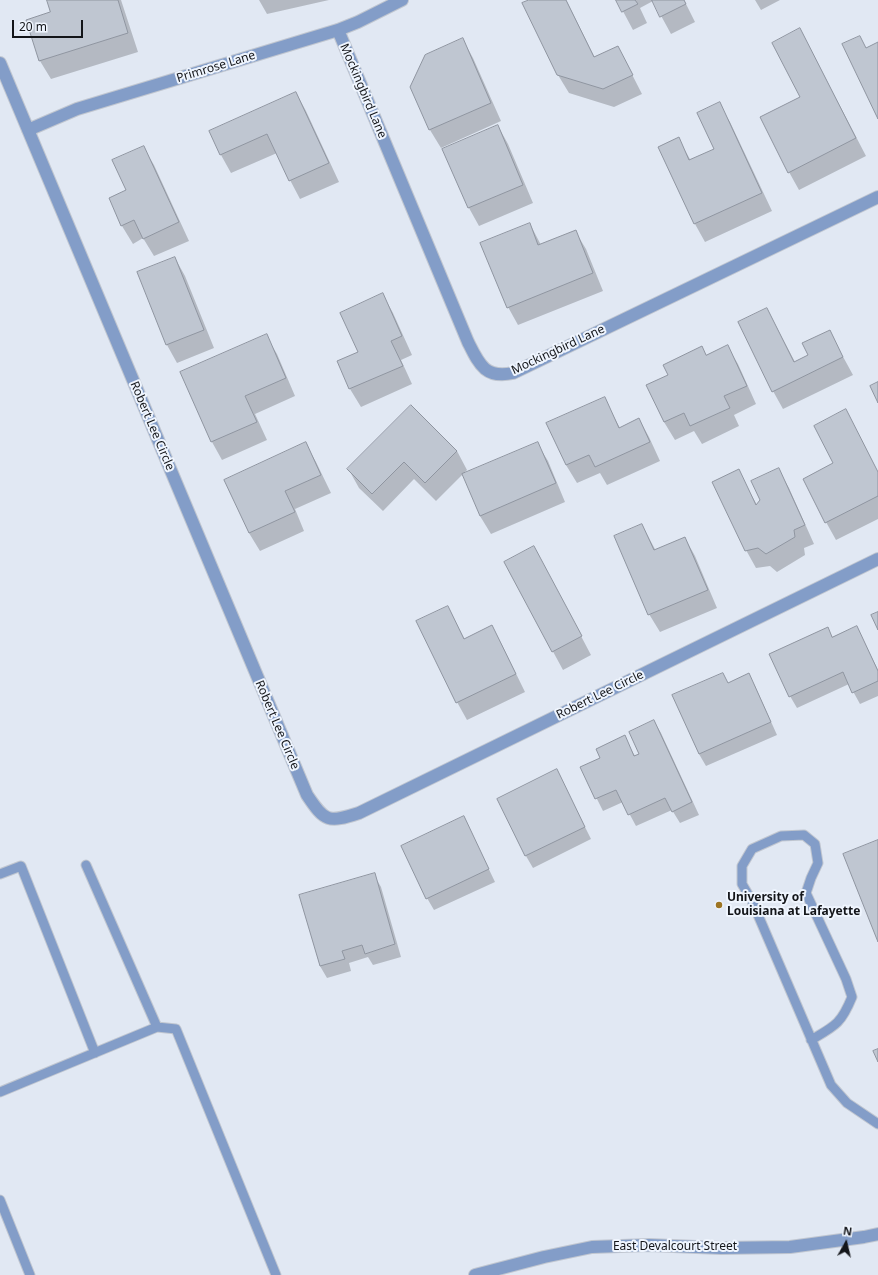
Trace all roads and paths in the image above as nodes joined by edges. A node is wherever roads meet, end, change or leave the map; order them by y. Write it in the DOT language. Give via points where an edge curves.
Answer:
graph roads {
  1 [pos="402,0"];
  2 [pos="338,30"];
  3 [pos="0,63"];
  4 [pos="28,130"];
  5 [pos="878,198"];
  6 [pos="878,558"];
  7 [pos="86,865"];
  8 [pos="0,874"];
  9 [pos="158,1027"];
  10 [pos="811,1040"];
  11 [pos="95,1053"];
  12 [pos="0,1092"];
  13 [pos="878,1124"];
  14 [pos="0,1200"];
  15 [pos="878,1234"];
  16 [pos="30,1275"];
  17 [pos="276,1275"];
  18 [pos="475,1275"];
  1 -- 2 [label="street, Primrose Lane"];
  2 -- 4 [label="street, Primrose Lane" via="78,109"];
  2 -- 5 [label="street, Mockingbird Lane" via="468,342 484,369 493,374 513,373"];
  3 -- 4 [label="street, Robert Lee Circle"];
  4 -- 6 [label="street, Robert Lee Circle" via="307,795 324,817 341,819 359,813"];
  7 -- 9 [label="lane"];
  8 -- 11 [label="lane" via="21,866"];
  9 -- 11 [label="lane"];
  9 -- 17 [label="lane" via="176,1029"];
  10 -- 10 [label="lane" via="742,884 742,866 752,849 781,836 804,835 815,844 818,863 806,893 852,997 846,1012 835,1026"];
  10 -- 13 [label="lane" via="831,1085 847,1103"];
  11 -- 12 [label="lane"];
  14 -- 16 [label="lane"];
  15 -- 18 [label="street, East Devalcourt Street" via="790,1247 592,1247"];
}
